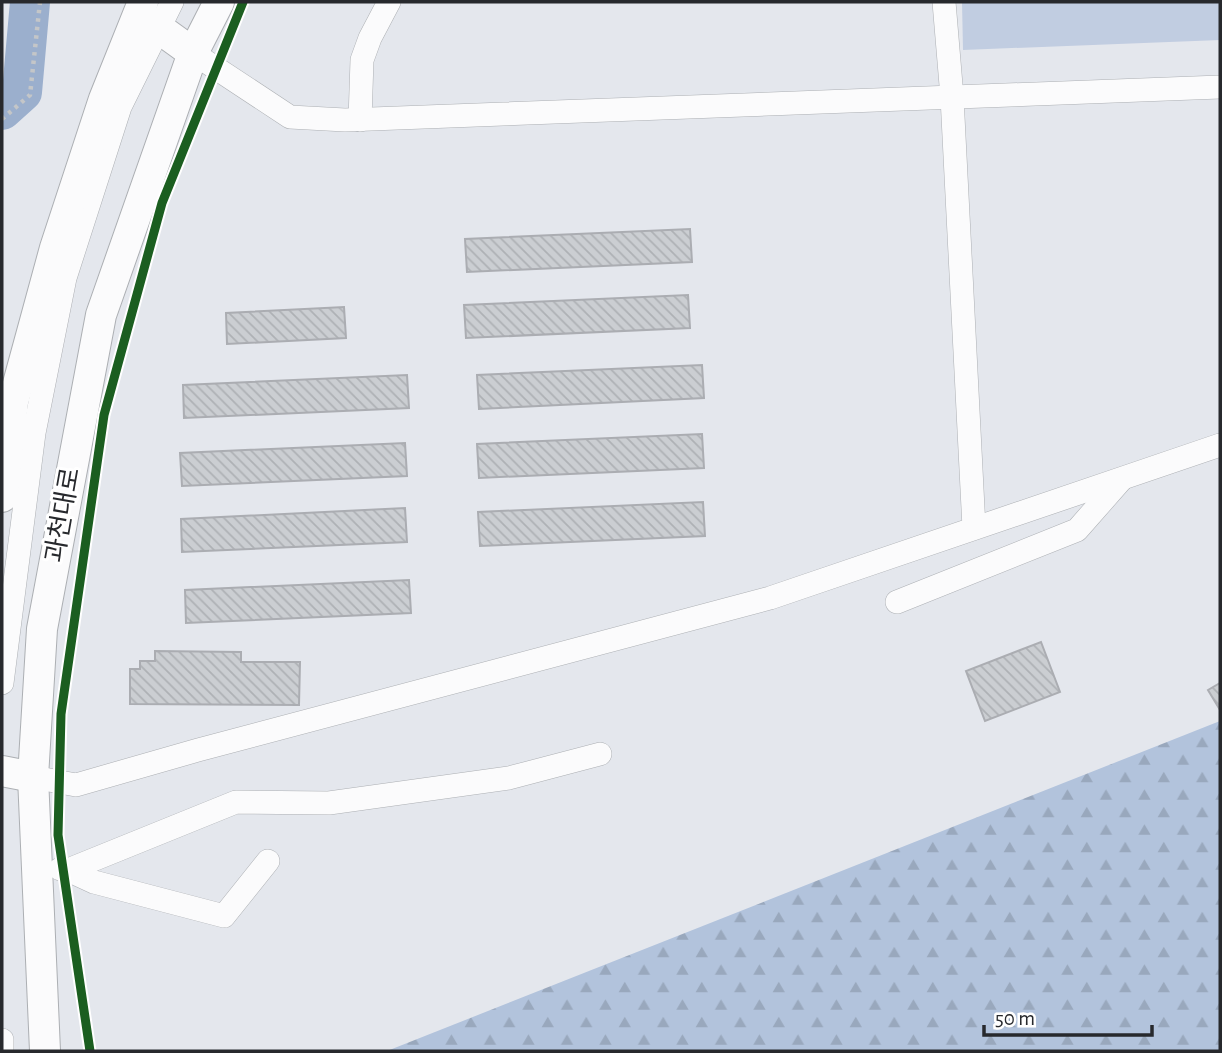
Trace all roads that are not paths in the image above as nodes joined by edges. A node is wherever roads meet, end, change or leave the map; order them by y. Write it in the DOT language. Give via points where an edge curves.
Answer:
graph roads {
  1 [pos="219,2"];
  2 [pos="389,2"];
  3 [pos="944,2"];
  4 [pos="148,9"];
  5 [pos="193,53"];
  6 [pos="1220,87"];
  7 [pos="952,97"];
  8 [pos="360,120"];
  9 [pos="1220,445"];
  10 [pos="1124,478"];
  11 [pos="2,497"];
  12 [pos="974,528"];
  13 [pos="897,602"];
  14 [pos="2,683"];
  15 [pos="600,754"];
  16 [pos="2,771"];
  17 [pos="33,777"];
  18 [pos="268,861"];
  19 [pos="37,867"];
  20 [pos="68,870"];
  21 [pos="2,1040"];
  22 [pos="2,1051"];
  23 [pos="45,1051"];
  1 -- 5 [label="main road, 과천대로"];
  2 -- 8 [label="lane" via="362,60"];
  3 -- 7 [label="lane"];
  4 -- 5 [label="main road"];
  4 -- 11 [label="main road" via="104,99 55,248 13,402"];
  4 -- 14 [label="lane" via="65,278 34,433"];
  5 -- 8 [label="lane" via="290,117"];
  5 -- 17 [label="main road, 과천대로" via="101,315 41,629"];
  6 -- 7 [label="lane"];
  7 -- 8 [label="lane"];
  7 -- 12 [label="lane"];
  9 -- 10 [label="lane"];
  10 -- 12 [label="lane"];
  10 -- 13 [label="lane" via="1077,530"];
  12 -- 17 [label="lane" via="770,598 76,785"];
  15 -- 20 [label="lane" via="509,778 330,803 236,802"];
  16 -- 17 [label="main road"];
  17 -- 19 [label="main road, 과천대로"];
  18 -- 20 [label="lane" via="224,916 94,882"];
  19 -- 20 [label="lane"];
  19 -- 23 [label="main road, 과천대로"];
  21 -- 22 [label="lane"];
}
